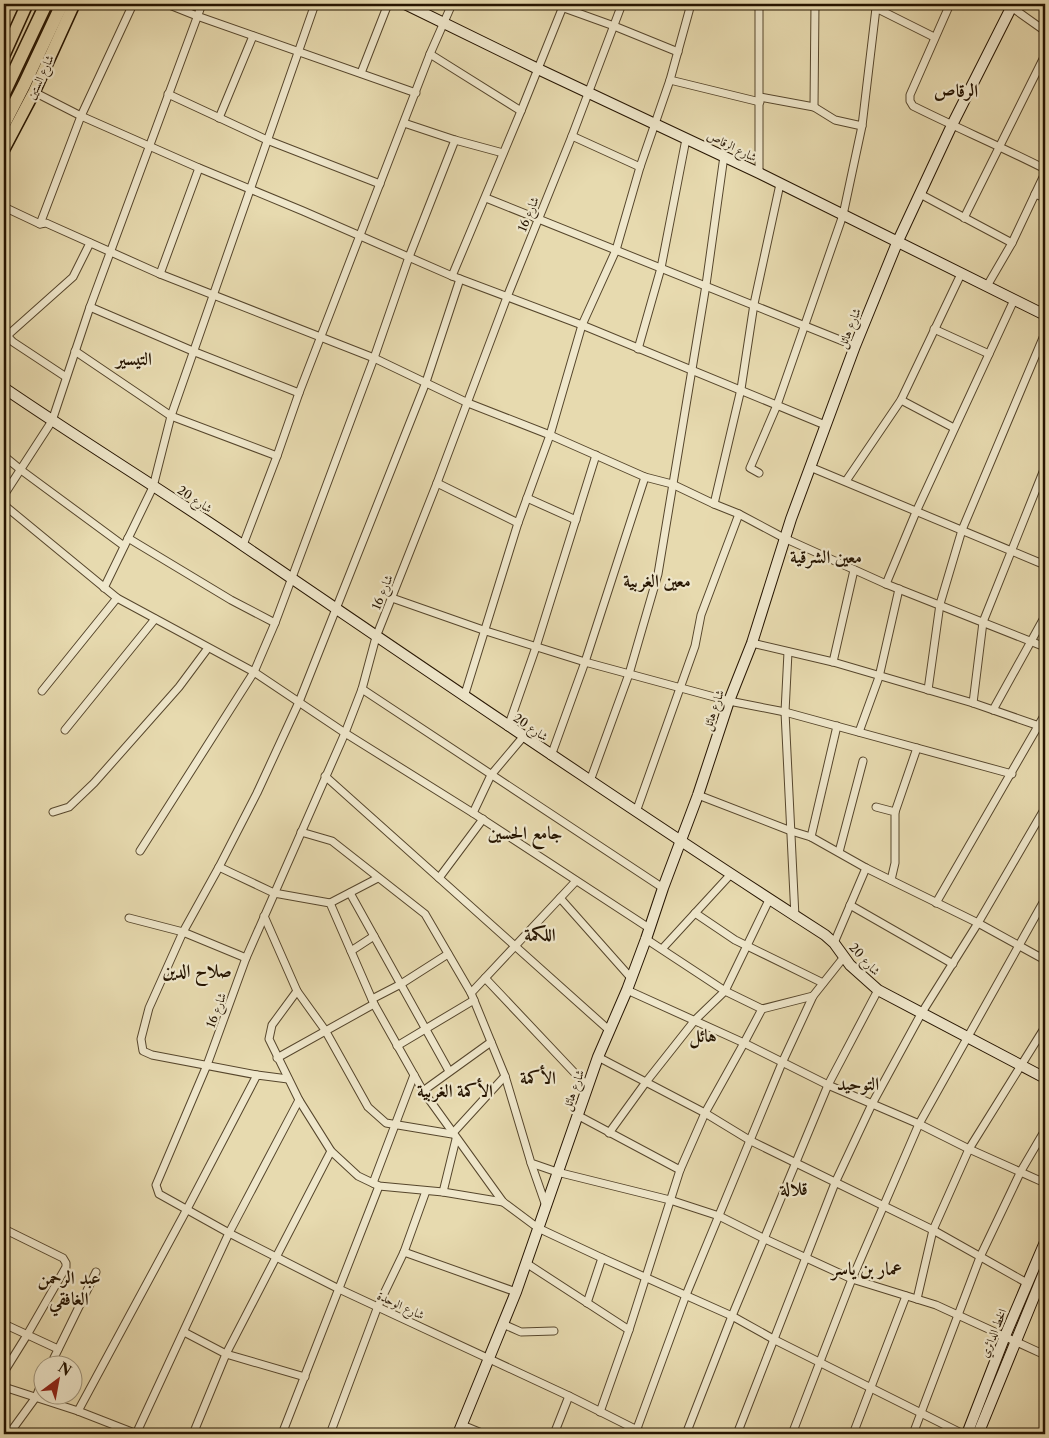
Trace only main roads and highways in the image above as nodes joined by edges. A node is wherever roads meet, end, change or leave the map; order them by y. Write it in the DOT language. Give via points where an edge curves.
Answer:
graph roads {
  1 [pos="27,4"];
  2 [pos="46,4"];
  3 [pos="62,4"];
  4 [pos="74,4"];
  5 [pos="4,55"];
  6 [pos="4,92"];
  7 [pos="4,124"];
  8 [pos="4,149"];
  1 -- 5 [label="main road"];
  2 -- 6 [label="highway, شارع الستين"];
  3 -- 7 [label="highway, شارع الستين"];
  4 -- 8 [label="main road, شارع الستين"];
}
